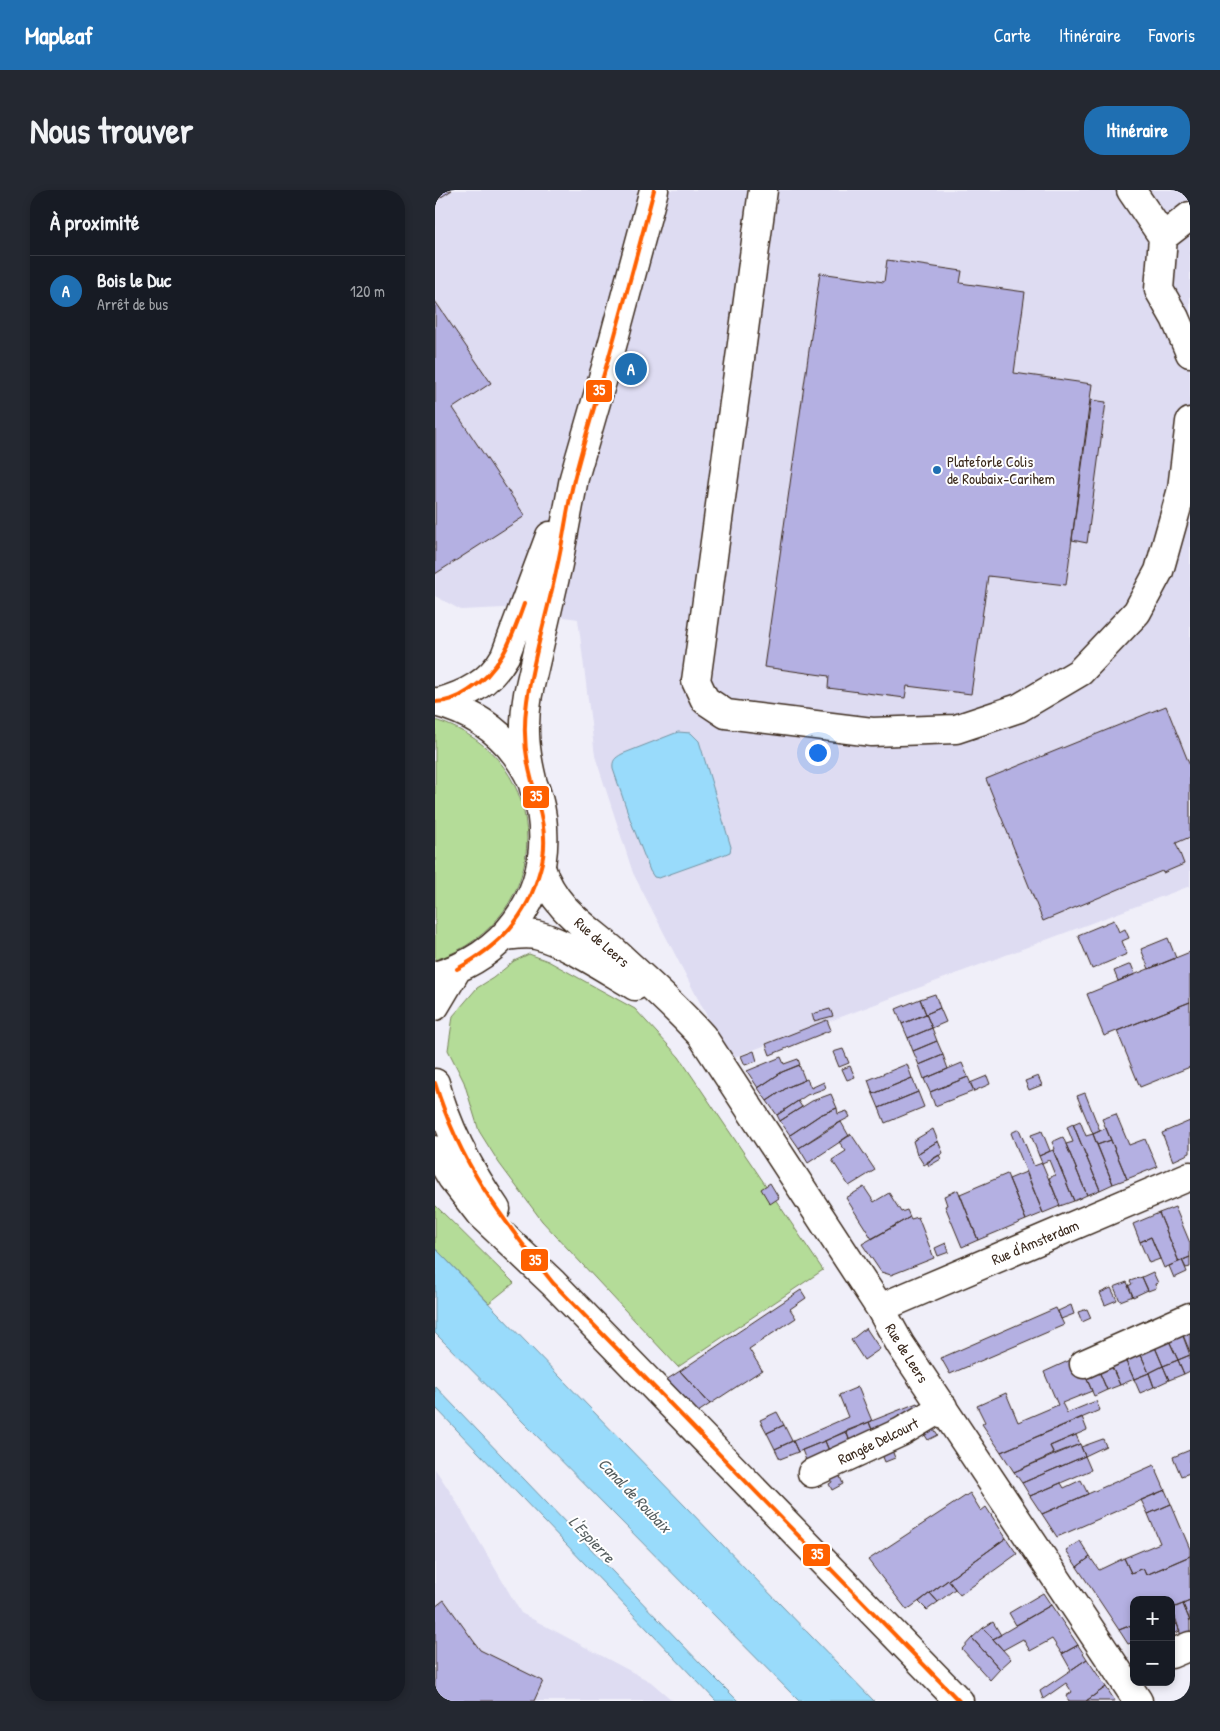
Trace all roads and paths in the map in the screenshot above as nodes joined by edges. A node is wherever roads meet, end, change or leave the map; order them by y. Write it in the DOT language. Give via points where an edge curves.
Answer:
graph roads {
  1 [pos="763,190"];
  2 [pos="1131,190"];
  3 [pos="653,197"];
  4 [pos="1190,216"];
  5 [pos="1163,237"];
  6 [pos="1190,353"];
  7 [pos="1190,422"];
  8 [pos="575,478"];
  9 [pos="436,703"];
  10 [pos="534,788"];
  11 [pos="541,868"];
  12 [pos="505,936"];
  13 [pos="446,972"];
  14 [pos="435,1006"];
  15 [pos="673,1008"];
  16 [pos="435,1083"];
  17 [pos="435,1150"];
  18 [pos="1190,1176"];
  19 [pos="553,1283"];
  20 [pos="880,1308"];
  21 [pos="1190,1317"];
  22 [pos="1084,1364"];
  23 [pos="943,1408"];
  24 [pos="812,1473"];
  25 [pos="1190,1646"];
  26 [pos="1175,1652"];
  27 [pos="1127,1672"];
  28 [pos="959,1701"];
  29 [pos="1138,1701"];
  1 -- 7 [label="main road" via="697,681 705,700 726,714 872,732 957,729 1019,708 1080,672 1137,612 1159,571 1182,489"];
  2 -- 5 [label="main road"];
  3 -- 8 [label="main road"];
  4 -- 5 [label="main road"];
  5 -- 6 [label="main road" via="1159,290"];
  8 -- 9 [label="main road" via="501,661 481,684 461,696"];
  8 -- 10 [label="main road" via="525,710 524,741"];
  9 -- 10 [label="main road" via="475,718 496,734 522,764"];
  10 -- 11 [label="main road" via="544,834"];
  11 -- 12 [label="main road" via="527,905"];
  11 -- 15 [label="main road, Rue de Leers" via="550,892 562,906"];
  12 -- 13 [label="main road" via="488,951"];
  12 -- 15 [label="main road, Rue de Leers" via="526,934 553,941"];
  13 -- 14 [label="main road"];
  15 -- 20 [label="main road, Rue de Leers" via="701,1036"];
  16 -- 19 [label="main road" via="466,1163 509,1228"];
  17 -- 19 [label="main road" via="480,1214"];
  18 -- 20 [label="main road, Rue d'Amsterdam"];
  19 -- 28 [label="main road"];
  20 -- 23 [label="main road, Rue de Leers"];
  21 -- 22 [label="main road"];
  23 -- 24 [label="main road, Rangée Delcourt" via="901,1432"];
  23 -- 27 [label="main road, Rue de Leers"];
  25 -- 26 [label="main road"];
  27 -- 29 [label="main road, Rue de Leers"];
}
